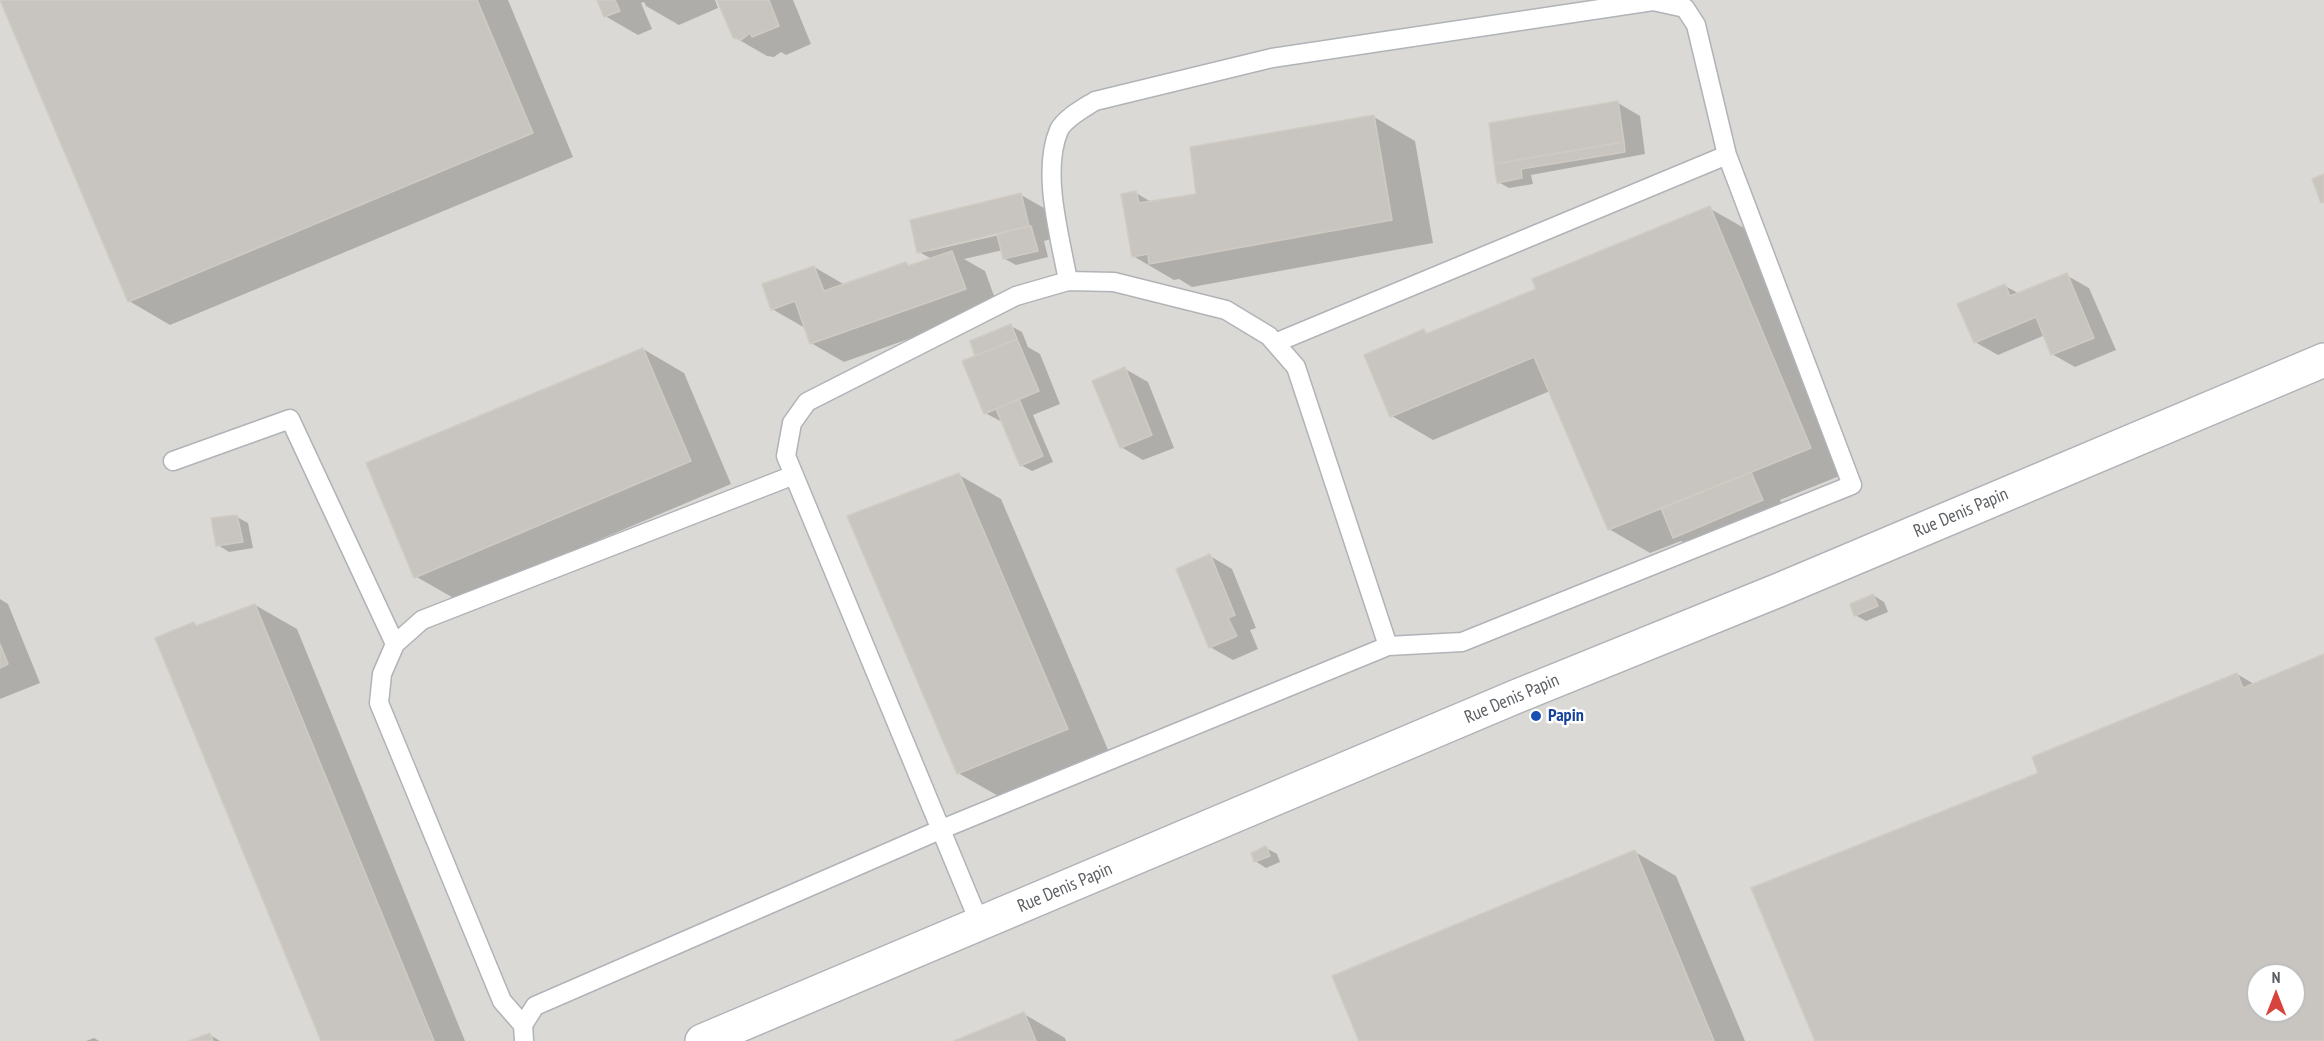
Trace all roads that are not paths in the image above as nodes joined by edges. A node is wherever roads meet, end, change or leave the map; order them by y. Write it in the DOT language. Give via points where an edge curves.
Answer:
graph roads {
  1 [pos="1727,155"];
  2 [pos="1068,281"];
  3 [pos="1275,343"];
  4 [pos="2324,360"];
  5 [pos="173,461"];
  6 [pos="794,475"];
  7 [pos="395,644"];
  8 [pos="1388,646"];
  9 [pos="942,829"];
  10 [pos="980,924"];
  11 [pos="524,1033"];
  12 [pos="702,1041"];
  1 -- 2 [label="lane" via="1696,25 1685,8 1653,2 1272,58 1095,101 1060,128 1050,174"];
  1 -- 3 [label="lane"];
  1 -- 8 [label="lane" via="1852,485 1462,642"];
  2 -- 3 [label="lane" via="1114,282 1226,310"];
  2 -- 6 [label="lane" via="1016,296 807,402 792,423 786,456"];
  3 -- 8 [label="lane" via="1296,367"];
  4 -- 10 [label="street, Rue Denis Papin"];
  5 -- 7 [label="lane" via="290,419"];
  6 -- 7 [label="lane" via="422,620"];
  6 -- 9 [label="lane"];
  7 -- 11 [label="lane" via="382,674 379,703 502,1001"];
  8 -- 9 [label="lane"];
  9 -- 10 [label="lane"];
  9 -- 11 [label="lane" via="535,1006"];
  10 -- 12 [label="street, Rue Denis Papin"];
}
